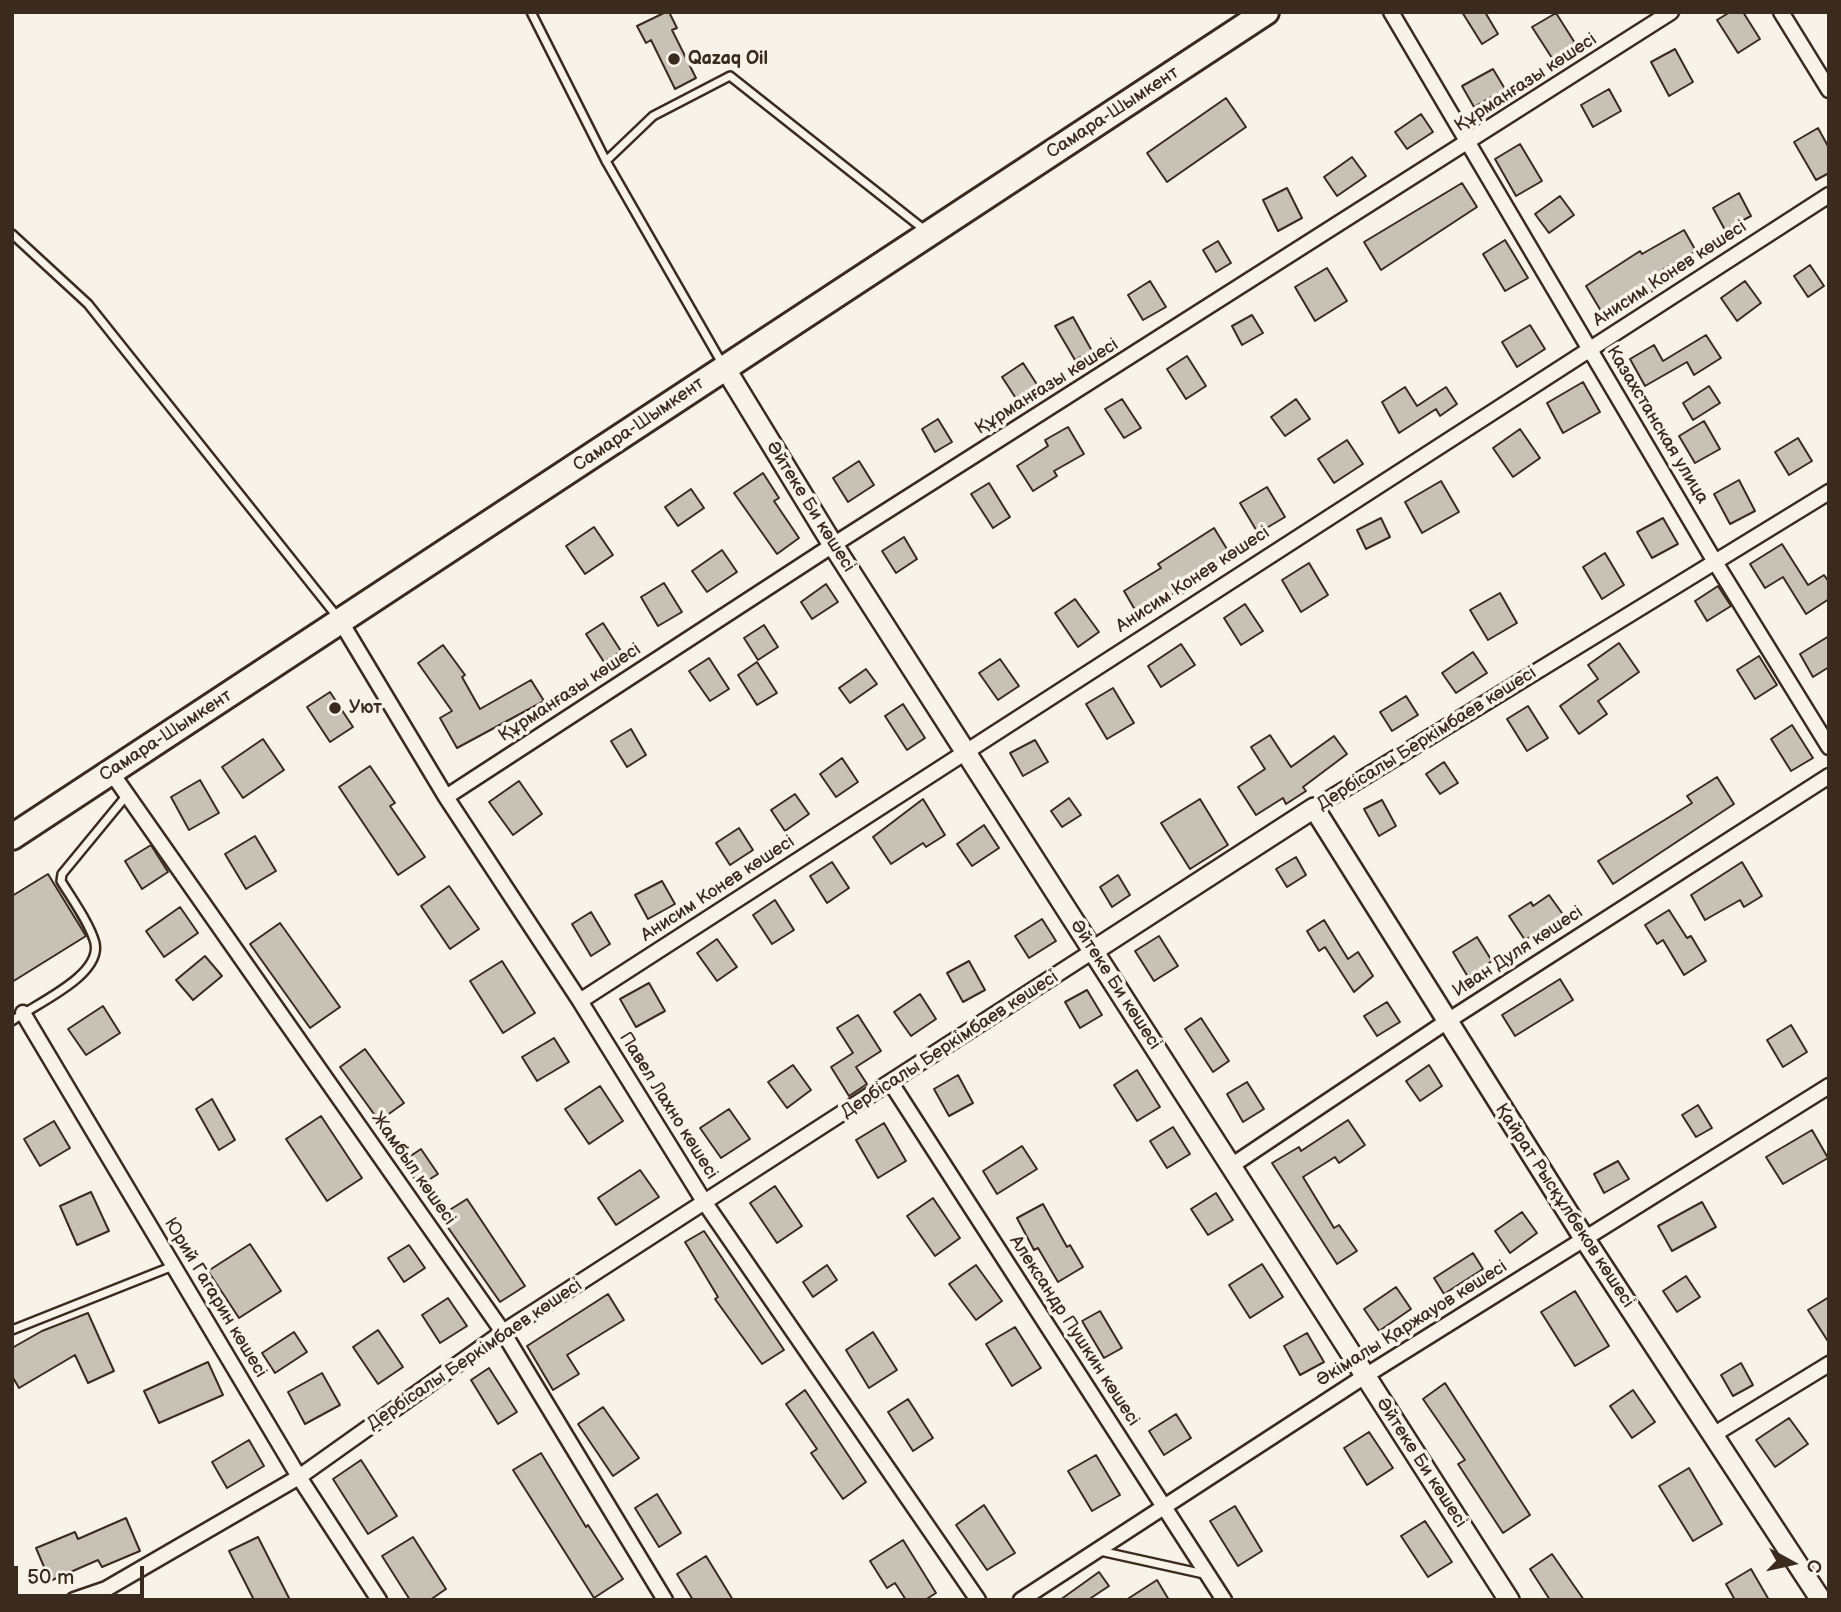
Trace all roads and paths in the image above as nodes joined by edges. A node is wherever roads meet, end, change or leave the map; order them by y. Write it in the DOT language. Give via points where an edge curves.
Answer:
graph roads {
  1 [pos="531,12"];
  2 [pos="1266,12"];
  3 [pos="1391,12"];
  4 [pos="1671,12"];
  5 [pos="1780,12"];
  6 [pos="1829,90"];
  7 [pos="1468,144"];
  8 [pos="606,161"];
  9 [pos="1829,195"];
  10 [pos="929,233"];
  11 [pos="12,234"];
  12 [pos="1589,349"];
  13 [pos="725,368"];
  14 [pos="1829,492"];
  15 [pos="833,545"];
  16 [pos="1715,562"];
  17 [pos="341,622"];
  18 [pos="1829,747"];
  19 [pos="966,753"];
  20 [pos="111,772"];
  21 [pos="1829,776"];
  22 [pos="127,795"];
  23 [pos="446,797"];
  24 [pos="1314,808"];
  25 [pos="12,837"];
  26 [pos="1093,951"];
  27 [pos="580,1001"];
  28 [pos="18,1017"];
  29 [pos="1446,1021"];
  30 [pos="891,1083"];
  31 [pos="1829,1086"];
  32 [pos="1231,1166"];
  33 [pos="705,1203"];
  34 [pos="1584,1238"];
  35 [pos="174,1265"];
  36 [pos="12,1330"];
  37 [pos="503,1332"];
  38 [pos="1829,1364"];
  39 [pos="1365,1376"];
  40 [pos="1713,1435"];
  41 [pos="299,1477"];
  42 [pos="1165,1506"];
  43 [pos="1097,1550"];
  44 [pos="1209,1575"];
  45 [pos="74,1600"];
  46 [pos="379,1600"];
  47 [pos="665,1600"];
  48 [pos="978,1600"];
  49 [pos="1021,1600"];
  50 [pos="1224,1600"];
  51 [pos="1509,1600"];
  52 [pos="1821,1600"];
  1 -- 8 [label="lane"];
  2 -- 10 [label="highway, Самара-Шымкент"];
  3 -- 7 [label="street, Казахстанская улица"];
  4 -- 7 [label="street, Құрманғазы көшесі"];
  5 -- 6 [label="street"];
  7 -- 12 [label="street, Казахстанская улица"];
  7 -- 15 [label="street, Құрманғазы көшесі"];
  8 -- 10 [label="lane" via="653,116 730,76"];
  8 -- 13 [label="lane"];
  9 -- 12 [label="street, Анисим Конев көшесі"];
  10 -- 13 [label="highway, Самара-Шымкент"];
  11 -- 17 [label="lane" via="88,304"];
  12 -- 16 [label="street, Казахстанская улица"];
  12 -- 19 [label="street, Анисим Конев көшесі"];
  13 -- 15 [label="main road, Әйтеке Би көшесі"];
  13 -- 17 [label="highway, Самара-Шымкент"];
  14 -- 16 [label="street, Дербісалы Беркімбаев көшесі"];
  15 -- 19 [label="main road, Әйтеке Би көшесі"];
  15 -- 23 [label="street, Құрманғазы көшесі"];
  16 -- 18 [label="street, Казахстанская улица"];
  16 -- 24 [label="street, Дербісалы Беркімбаев көшесі"];
  17 -- 20 [label="highway, Самара-Шымкент"];
  17 -- 23 [label="street, Павел Лахно көшесі"];
  19 -- 26 [label="main road, Әйтеке Би көшесі"];
  19 -- 27 [label="street, Анисим Конев көшесі"];
  20 -- 22 [label="street, Жамбыл көшесі"];
  20 -- 25 [label="highway, Самара-Шымкент"];
  21 -- 29 [label="street, Иван Дуля көшесі"];
  22 -- 28 [label="lane" via="62,874 61,881 95,942 93,960 85,974"];
  22 -- 37 [label="street, Жамбыл көшесі"];
  23 -- 27 [label="street, Павел Лахно көшесі"];
  24 -- 26 [label="main road, Дербісалы Беркімбаев көшесі"];
  24 -- 29 [label="main road, Қайрат Рысқұлбеков көшесі"];
  26 -- 30 [label="street, Дербісалы Беркімбаев көшесі"];
  26 -- 32 [label="main road, Әйтеке Би көшесі"];
  27 -- 33 [label="street, Павел Лахно көшесі"];
  28 -- 35 [label="street, Юрий Гагарин көшесі"];
  29 -- 32 [label="street, Иван Дуля көшесі"];
  29 -- 34 [label="main road, Қайрат Рысқұлбеков көшесі"];
  30 -- 33 [label="street, Дербісалы Беркімбаев көшесі"];
  30 -- 42 [label="street, Александр Пушкин көшесі"];
  31 -- 34 [label="street, Әкімалы Қаржауов көшесі"];
  32 -- 39 [label="main road, Әйтеке Би көшесі"];
  33 -- 37 [label="street, Дербісалы Беркімбаев көшесі"];
  33 -- 48 [label="street, Павел Лахно көшесі"];
  34 -- 39 [label="street, Әкімалы Қаржауов көшесі"];
  34 -- 40 [label="main road, Қайрат Рысқұлбеков көшесі"];
  35 -- 36 [label="lane"];
  35 -- 41 [label="street, Юрий Гагарин көшесі"];
  37 -- 41 [label="street, Дербісалы Беркімбаев көшесі"];
  37 -- 47 [label="street, Жамбыл көшесі"];
  38 -- 40 [label="street"];
  39 -- 42 [label="street, Әкімалы Қаржауов көшесі"];
  39 -- 51 [label="main road, Әйтеке Би көшесі"];
  40 -- 52 [label="main road, Қайрат Рысқұлбеков көшесі"];
  41 -- 45 [label="street, Дербісалы Беркімбаев көшесі" via="106,1589"];
  41 -- 46 [label="street, Юрий Гагарин көшесі"];
  42 -- 43 [label="street, Әкімалы Қаржауов көшесі"];
  42 -- 44 [label="street, Александр Пушкин көшесі"];
  43 -- 44 [label="lane"];
  43 -- 49 [label="street, Әкімалы Қаржауов көшесі"];
  44 -- 50 [label="street, Александр Пушкин көшесі"];
}
